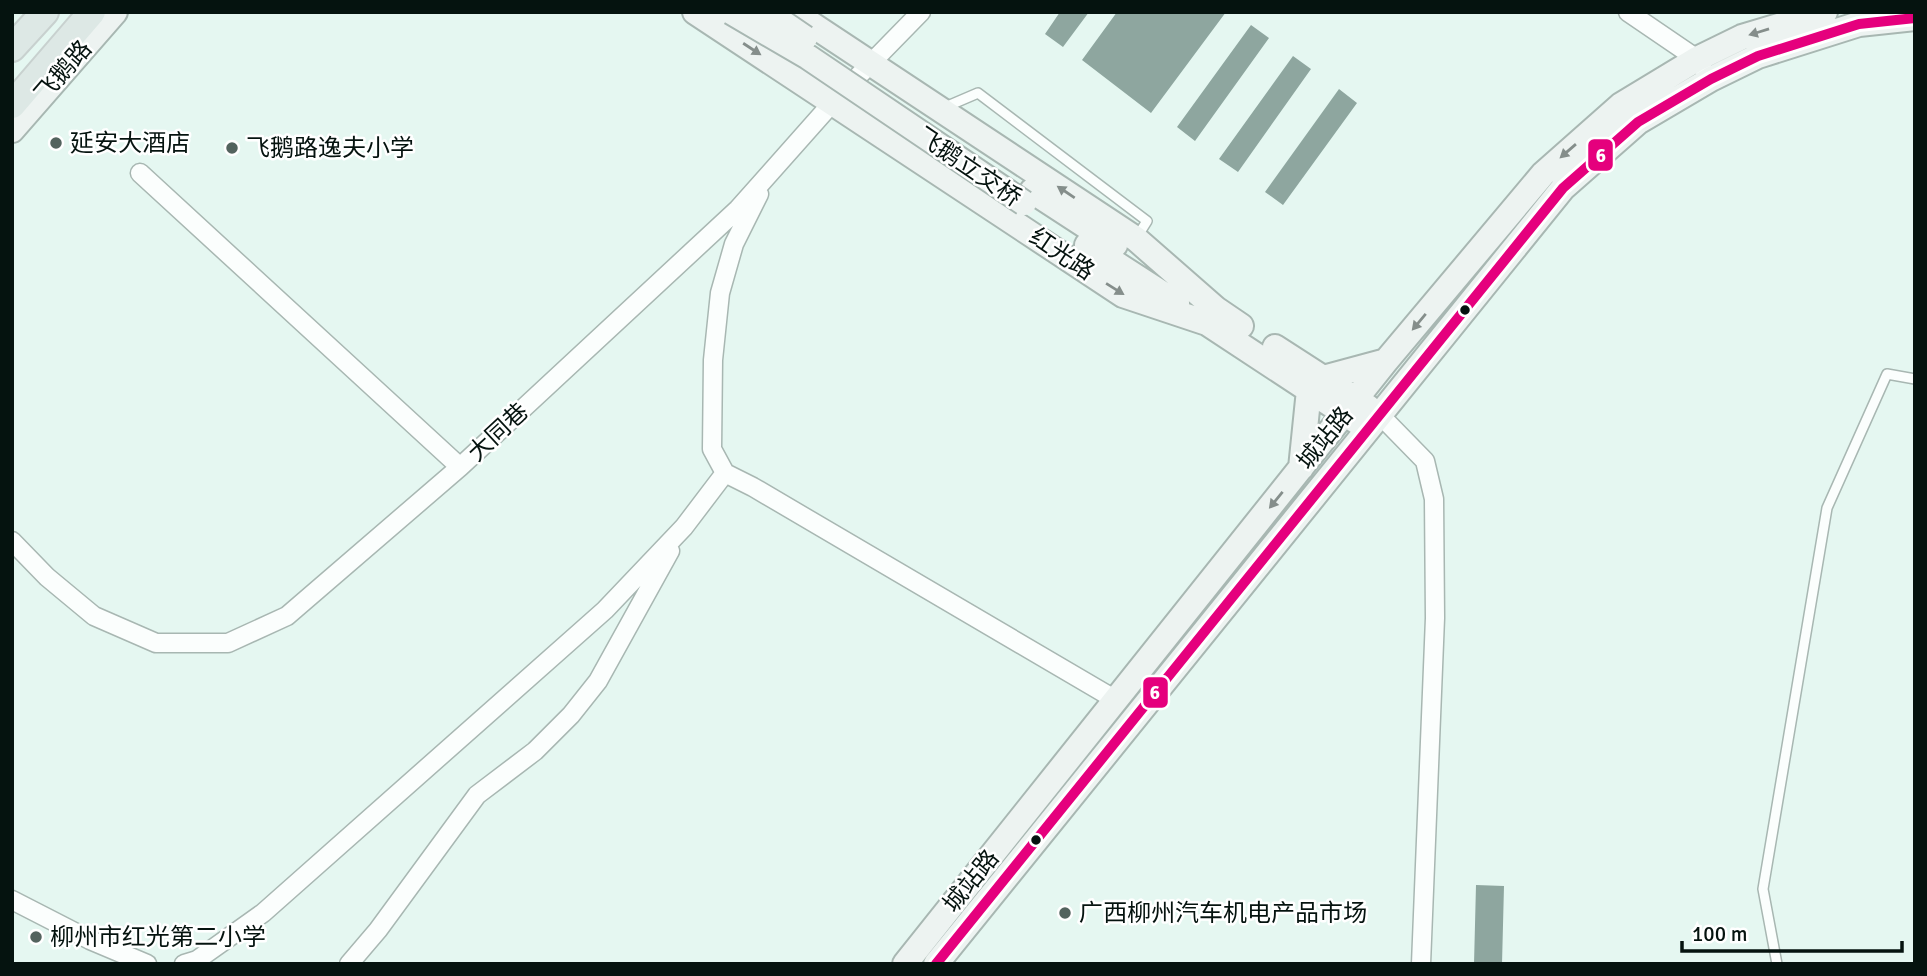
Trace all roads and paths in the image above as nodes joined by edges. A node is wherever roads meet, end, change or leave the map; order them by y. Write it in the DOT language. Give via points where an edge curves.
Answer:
graph roads {
  1 [pos="27,12"];
  2 [pos="45,12"];
  3 [pos="74,12"];
  4 [pos="92,12"];
  5 [pos="115,12"];
  6 [pos="731,12"];
  7 [pos="767,12"];
  8 [pos="793,12"];
  9 [pos="921,12"];
  10 [pos="1628,12"];
  11 [pos="1825,12"];
  12 [pos="700,13"];
  13 [pos="1915,18"];
  14 [pos="12,31"];
  15 [pos="12,48"];
  16 [pos="870,64"];
  17 [pos="1704,69"];
  18 [pos="22,85"];
  19 [pos="833,102"];
  20 [pos="12,105"];
  21 [pos="941,109"];
  22 [pos="12,130"];
  23 [pos="771,172"];
  24 [pos="140,173"];
  25 [pos="1028,197"];
  26 [pos="1136,239"];
  27 [pos="1211,316"];
  28 [pos="1386,361"];
  29 [pos="1915,379"];
  30 [pos="1316,384"];
  31 [pos="1350,406"];
  32 [pos="1374,422"];
  33 [pos="460,467"];
  34 [pos="1301,468"];
  35 [pos="725,473"];
  36 [pos="684,527"];
  37 [pos="12,541"];
  38 [pos="1116,700"];
  39 [pos="12,900"];
  40 [pos="192,962"];
  41 [pos="147,964"];
  42 [pos="349,964"];
  43 [pos="905,964"];
  44 [pos="936,964"];
  45 [pos="1421,964"];
  46 [pos="1777,964"];
  1 -- 14 [label="main road"];
  2 -- 15 [label="main road"];
  3 -- 18 [label="main road, 飞鹅路"];
  4 -- 18 [label="main road"];
  5 -- 22 [label="main road, 飞鹅路"];
  6 -- 25 [label="main road, 飞鹅立交桥, bridge"];
  7 -- 25 [label="main road, 飞鹅立交桥, bridge"];
  8 -- 16 [label="main road, 红光路"];
  9 -- 16 [label="street, 大同巷"];
  10 -- 17 [label="street"];
  11 -- 17 [label="main road, 城站路, one-way" via="1742,37"];
  12 -- 19 [label="main road, 红光路, one-way"];
  13 -- 17 [label="main road, 城站路" via="1858,24"];
  16 -- 19 [label="street, 大同巷"];
  16 -- 21 [label="main road, 红光路"];
  17 -- 28 [label="main road, 城站路, one-way" via="1621,105 1542,174"];
  17 -- 32 [label="main road, 城站路" via="1563,188"];
  18 -- 20 [label="main road"];
  19 -- 23 [label="street, 大同巷"];
  19 -- 27 [label="main road, 红光路, one-way" via="1123,295"];
  26 -- 21 [label="main road, 红光路, one-way"];
  21 -- 26 [label="lane" via="978,93 1147,221"];
  23 -- 33 [label="street, 大同巷" via="738,209"];
  23 -- 35 [label="street" via="734,244 720,293 713,360 712,449"];
  24 -- 33 [label="street"];
  25 -- 27 [label="main road, 飞鹅立交桥"];
  26 -- 27 [label="main road, 红光路"];
  27 -- 30 [label="main road, 红光路"];
  28 -- 30 [label="main road"];
  28 -- 31 [label="main road, 城站路"];
  29 -- 46 [label="lane" via="1887,374 1828,508 1763,889"];
  30 -- 31 [label="main road, 红光路"];
  30 -- 34 [label="main road"];
  31 -- 32 [label="main road, 红光路"];
  31 -- 34 [label="main road, 城站路"];
  32 -- 44 [label="main road, 城站路"];
  32 -- 45 [label="street" via="1425,461 1434,499 1435,618"];
  33 -- 37 [label="street, 大同巷" via="287,616 228,643 156,643 94,616 47,578"];
  34 -- 38 [label="main road, 城站路, one-way"];
  35 -- 36 [label="street"];
  35 -- 38 [label="street"];
  36 -- 40 [label="street" via="605,610 263,913"];
  36 -- 42 [label="street" via="598,681 535,751 477,795"];
  38 -- 43 [label="main road, 城站路"];
  39 -- 41 [label="street"];
}
